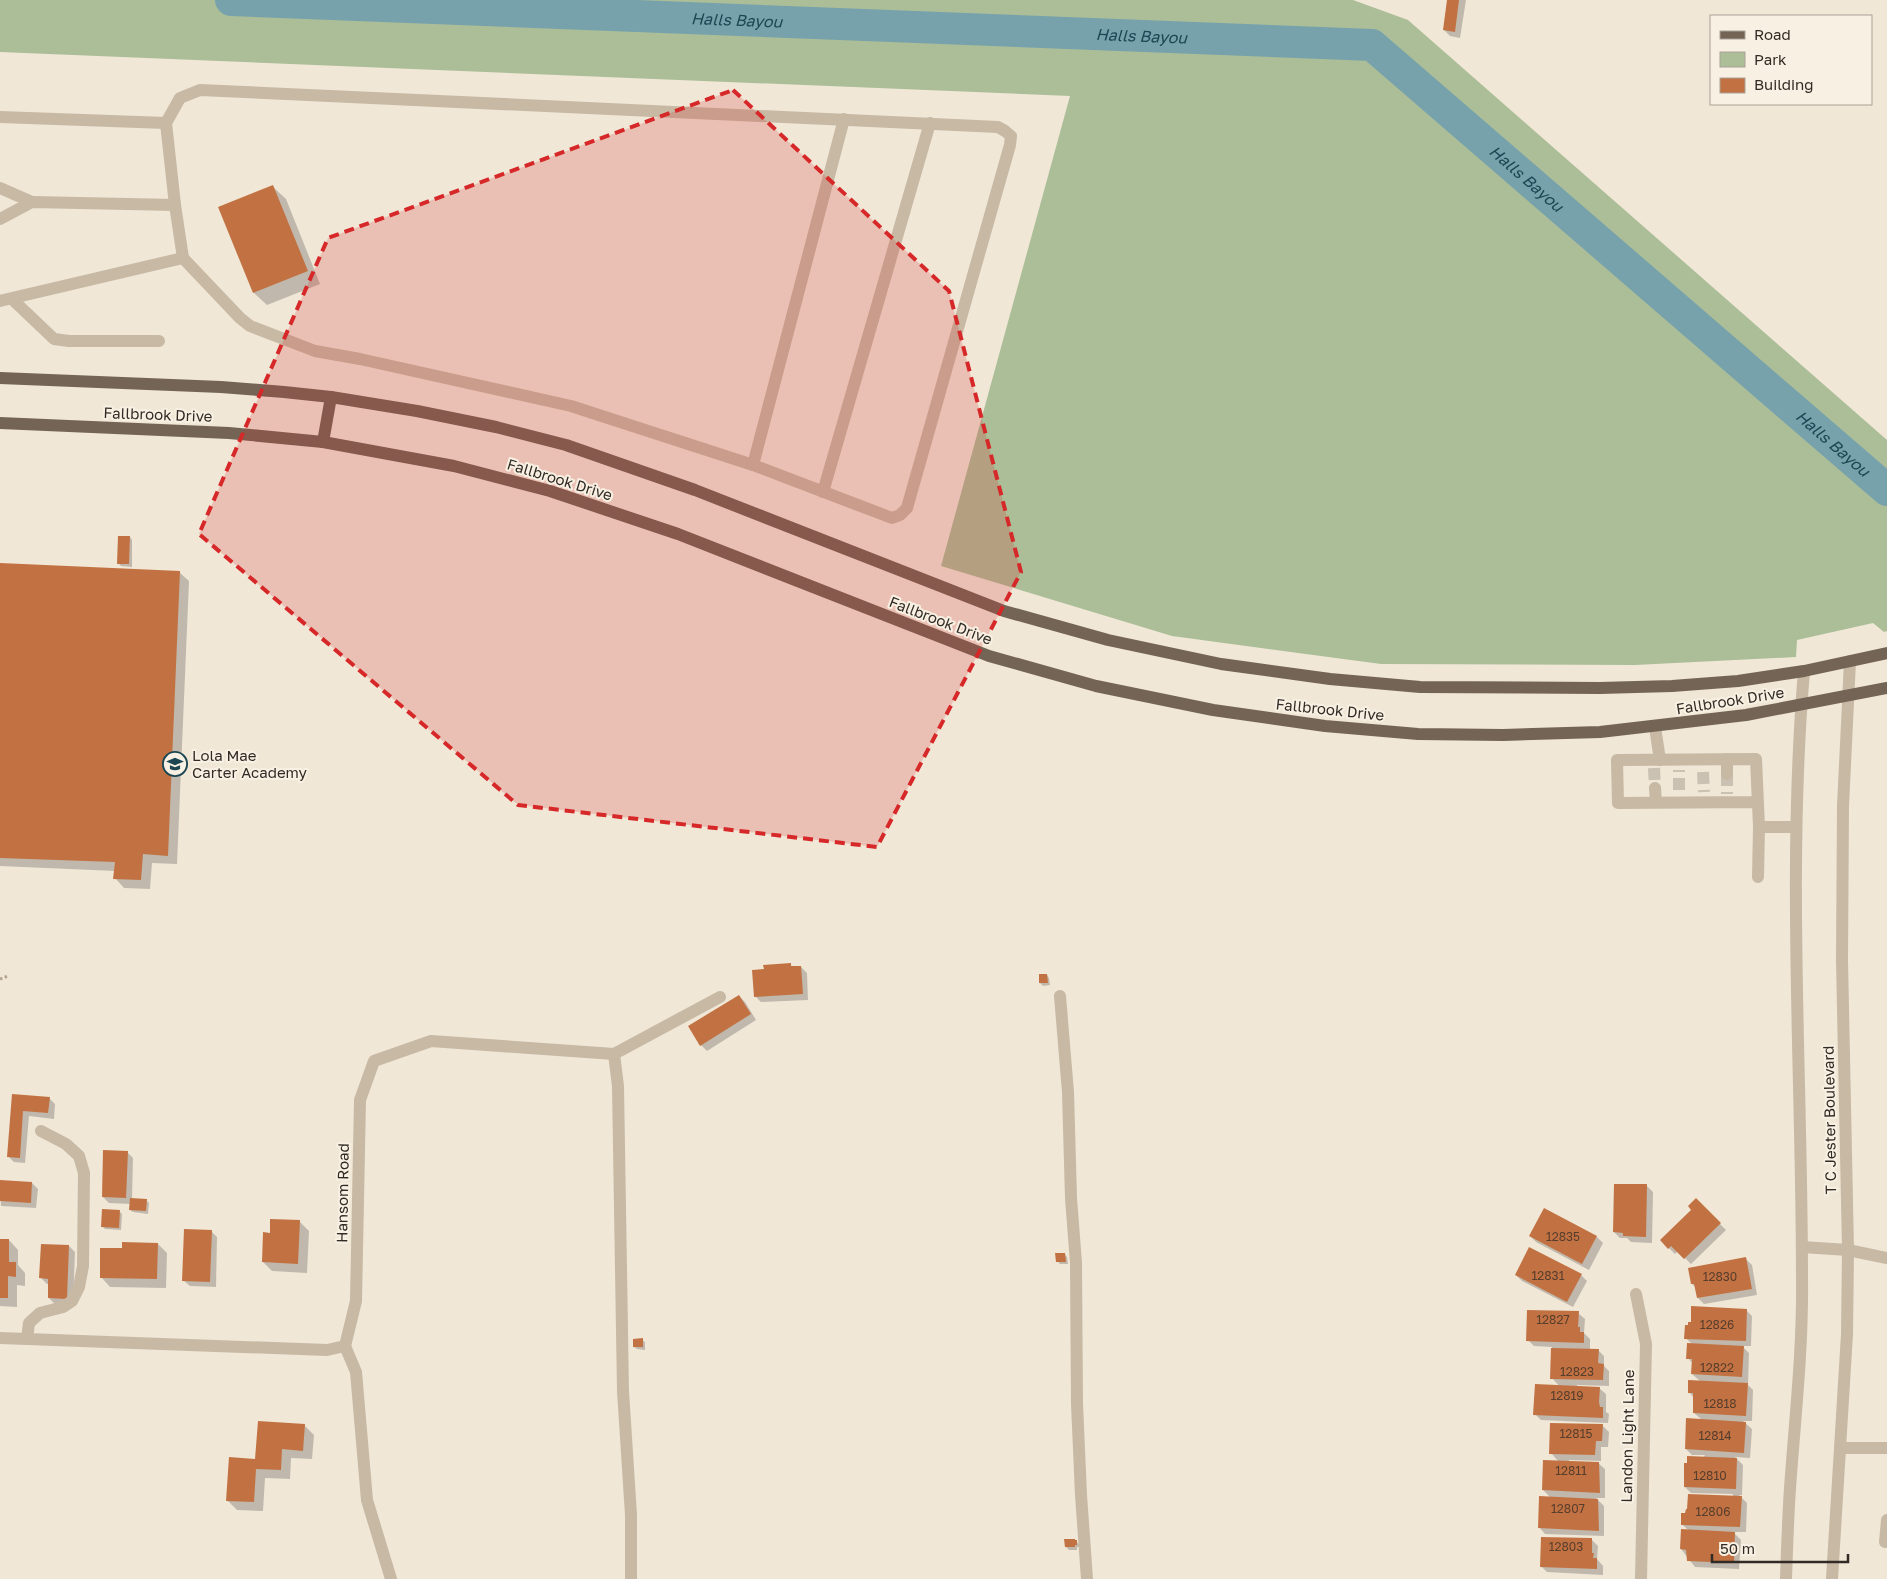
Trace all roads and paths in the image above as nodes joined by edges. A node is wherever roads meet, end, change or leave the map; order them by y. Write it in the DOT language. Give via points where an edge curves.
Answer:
graph roads {
  1 [pos="0,117"];
  2 [pos="844,120"];
  3 [pos="166,123"];
  4 [pos="930,123"];
  5 [pos="0,188"];
  6 [pos="32,202"];
  7 [pos="175,205"];
  8 [pos="0,219"];
  9 [pos="183,258"];
  10 [pos="6,300"];
  11 [pos="159,341"];
  12 [pos="0,378"];
  13 [pos="331,397"];
  14 [pos="0,423"];
  15 [pos="323,442"];
  16 [pos="753,465"];
  17 [pos="823,492"];
  18 [pos="1887,653"];
  19 [pos="1850,661"];
  20 [pos="1804,671"];
  21 [pos="1887,688"];
  22 [pos="1848,696"];
  23 [pos="1801,705"];
  24 [pos="1655,727"];
  25 [pos="1727,759"];
  26 [pos="1656,763"];
  27 [pos="1727,774"];
  28 [pos="1655,788"];
  29 [pos="1656,802"];
  30 [pos="1758,802"];
  31 [pos="1759,827"];
  32 [pos="1796,827"];
  33 [pos="1758,877"];
  34 [pos="8,976"];
  35 [pos="0,979"];
  36 [pos="1060,996"];
  37 [pos="720,997"];
  38 [pos="614,1054"];
  39 [pos="41,1131"];
  40 [pos="1802,1247"];
  41 [pos="1848,1250"];
  42 [pos="1887,1258"];
  43 [pos="1636,1294"];
  44 [pos="0,1338"];
  45 [pos="27,1339"];
  46 [pos="345,1346"];
  47 [pos="1840,1448"];
  48 [pos="1887,1448"];
  49 [pos="1887,1520"];
  50 [pos="1885,1542"];
  51 [pos="390,1579"];
  52 [pos="630,1579"];
  53 [pos="1087,1579"];
  54 [pos="1642,1579"];
  55 [pos="1786,1579"];
  56 [pos="1832,1579"];
  1 -- 3 [label="street"];
  2 -- 3 [label="street" via="200,90 180,98"];
  2 -- 4 [label="street"];
  2 -- 16 [label="street"];
  3 -- 7 [label="street"];
  4 -- 17 [label="street"];
  4 -- 17 [label="street" via="998,127 1011,136 907,508 892,518"];
  5 -- 6 [label="street"];
  6 -- 7 [label="street"];
  6 -- 8 [label="street"];
  7 -- 9 [label="street"];
  9 -- 10 [label="street"];
  9 -- 16 [label="street" via="250,326 315,351 571,406"];
  10 -- 11 [label="street" via="54,339"];
  12 -- 13 [label="main road, Fallbrook Drive" via="221,387"];
  13 -- 15 [label="main road"];
  13 -- 20 [label="main road, Fallbrook Drive" via="496,427 566,445 695,490 1004,611 1108,640 1221,664 1420,687 1502,688 1672,686"];
  14 -- 15 [label="main road, Fallbrook Drive" via="229,433"];
  15 -- 24 [label="main road, Fallbrook Drive" via="454,466 550,491 678,534 989,656 1096,686 1213,710 1325,726 1418,734 1503,735"];
  16 -- 17 [label="street"];
  18 -- 19 [label="main road, Fallbrook Drive"];
  19 -- 20 [label="main road, Fallbrook Drive"];
  19 -- 22 [label="street, T C Jester Boulevard"];
  20 -- 23 [label="street, T C Jester Boulevard"];
  21 -- 22 [label="main road, Fallbrook Drive"];
  22 -- 23 [label="main road, Fallbrook Drive"];
  22 -- 41 [label="street, T C Jester Boulevard" via="1842,951"];
  23 -- 24 [label="main road, Fallbrook Drive"];
  23 -- 32 [label="street, T C Jester Boulevard"];
  24 -- 26 [label="street"];
  25 -- 26 [label="street" via="1703,766"];
  25 -- 27 [label="street"];
  25 -- 30 [label="street" via="1756,759"];
  26 -- 29 [label="street" via="1617,760 1618,803"];
  28 -- 29 [label="street"];
  29 -- 30 [label="street" via="1679,796"];
  30 -- 31 [label="street"];
  31 -- 32 [label="street"];
  31 -- 33 [label="street"];
  32 -- 40 [label="street, T C Jester Boulevard"];
  34 -- 35 [label="path"];
  36 -- 53 [label="street" via="1076,1263 1078,1413"];
  37 -- 38 [label="street"];
  38 -- 46 [label="street, Hansom Road" via="431,1041 374,1061 360,1100 356,1302"];
  38 -- 52 [label="street" via="618,1086 623,1391 631,1515"];
  39 -- 45 [label="street" via="66,1144 79,1156 84,1173 83,1266 80,1287 72,1301 40,1313 29,1323"];
  40 -- 41 [label="street"];
  40 -- 55 [label="street, T C Jester Boulevard" via="1802,1336"];
  41 -- 42 [label="street"];
  41 -- 47 [label="street, T C Jester Boulevard"];
  43 -- 54 [label="street, Landon Light Lane" via="1646,1344"];
  44 -- 45 [label="street"];
  45 -- 46 [label="street" via="327,1350"];
  46 -- 51 [label="street" via="356,1372 367,1500"];
  47 -- 48 [label="street"];
  47 -- 56 [label="street, T C Jester Boulevard"];
  49 -- 50 [label="street"];
}
